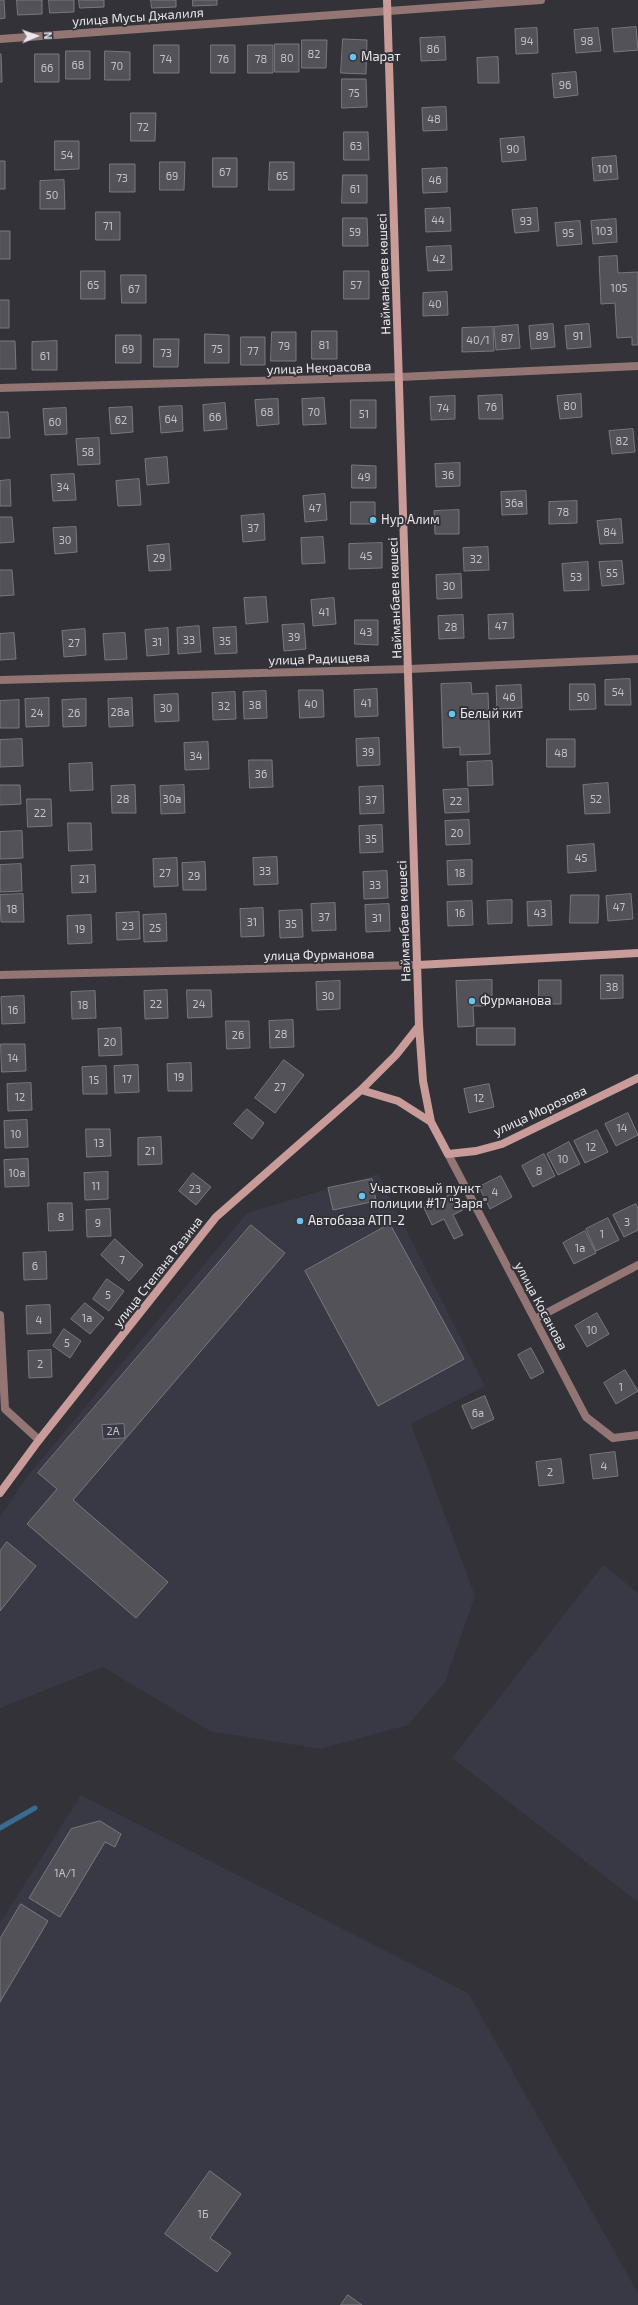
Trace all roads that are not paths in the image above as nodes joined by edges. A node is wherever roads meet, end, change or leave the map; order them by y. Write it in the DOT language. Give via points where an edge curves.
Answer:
graph roads {
  1 [pos="387,0"];
  2 [pos="541,0"];
  3 [pos="387,11"];
  4 [pos="0,39"];
  5 [pos="638,366"];
  6 [pos="400,377"];
  7 [pos="0,388"];
  8 [pos="638,659"];
  9 [pos="409,669"];
  10 [pos="0,680"];
  11 [pos="638,953"];
  12 [pos="418,965"];
  13 [pos="0,975"];
  14 [pos="419,1026"];
  15 [pos="638,1078"];
  16 [pos="361,1090"];
  17 [pos="431,1122"];
  18 [pos="448,1154"];
  19 [pos="638,1265"];
  20 [pos="0,1315"];
  21 [pos="535,1319"];
  22 [pos="3,1409"];
  23 [pos="638,1434"];
  24 [pos="39,1440"];
  25 [pos="0,1493"];
  1 -- 3 [label="main road, Найманбаев көшесі"];
  2 -- 3 [label="street, улица Мусы Джалиля"];
  3 -- 4 [label="street, улица Мусы Джалиля"];
  3 -- 6 [label="main road, Найманбаев көшесі"];
  5 -- 6 [label="street, улица Некрасова"];
  6 -- 7 [label="street, улица Некрасова"];
  6 -- 9 [label="main road, Найманбаев көшесі"];
  8 -- 9 [label="street, улица Радищева"];
  9 -- 10 [label="street, улица Радищева"];
  9 -- 12 [label="main road, Найманбаев көшесі"];
  11 -- 12 [label="main road, улица Фурманова"];
  12 -- 13 [label="street, улица Фурманова"];
  12 -- 14 [label="main road, Найманбаев көшесі"];
  14 -- 16 [label="main road, улица Степана Разина" via="396,1055"];
  14 -- 17 [label="main road, Найманбаев көшесі" via="423,1081"];
  15 -- 18 [label="main road, улица Морозова" via="502,1144 476,1152"];
  16 -- 17 [label="main road" via="398,1101"];
  16 -- 24 [label="main road, улица Степана Разина" via="216,1217"];
  17 -- 18 [label="main road"];
  18 -- 21 [label="street, улица Косанова"];
  19 -- 21 [label="street"];
  20 -- 22 [label="street"];
  21 -- 23 [label="street, улица Косанова" via="586,1417 613,1438"];
  22 -- 24 [label="street"];
  24 -- 25 [label="main road, улица Степана Разина"];
}
